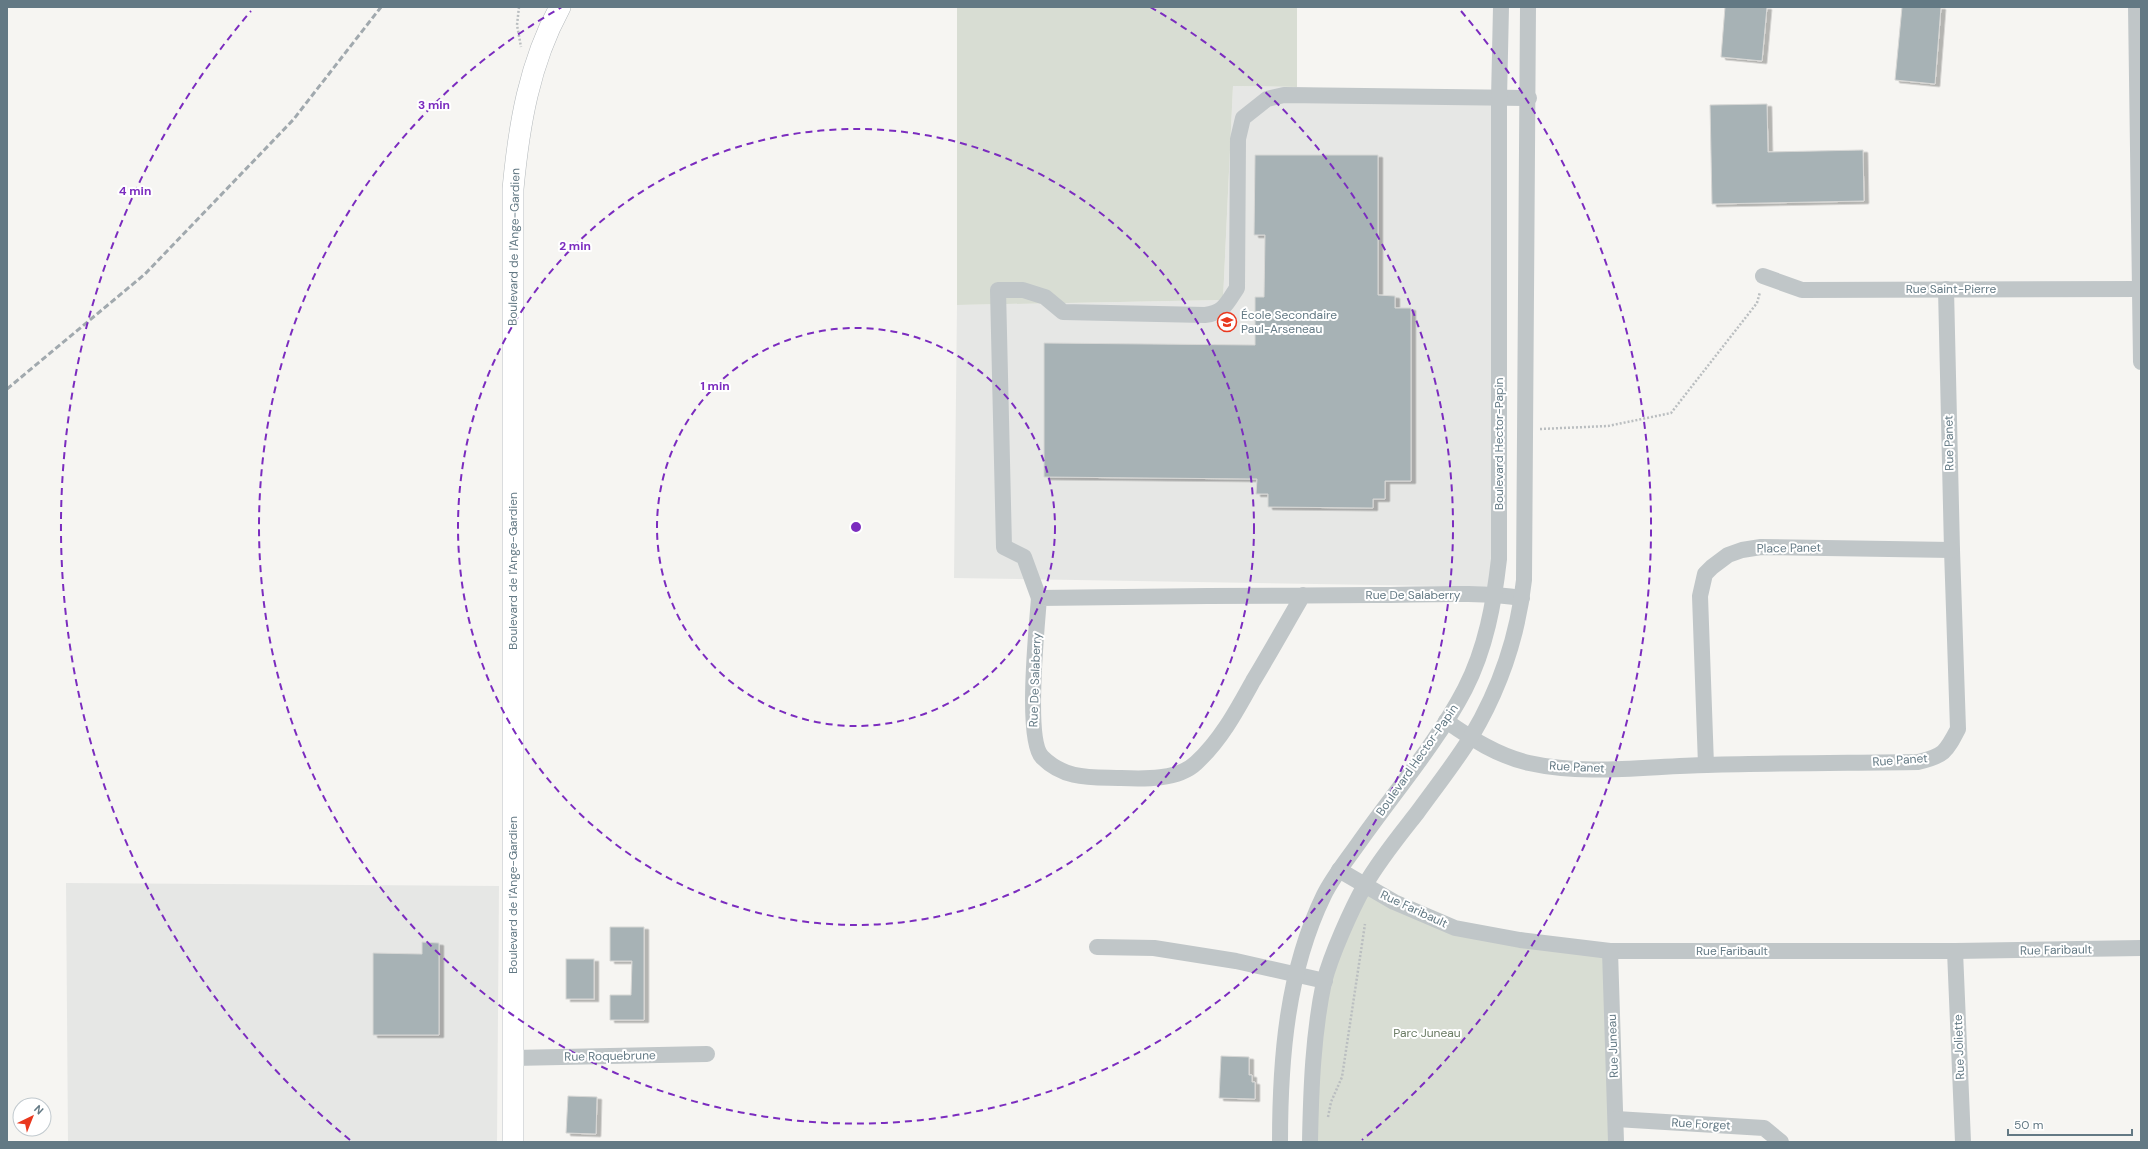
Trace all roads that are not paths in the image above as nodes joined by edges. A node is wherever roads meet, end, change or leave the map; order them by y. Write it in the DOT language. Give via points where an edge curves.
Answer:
graph roads {
  1 [pos="560,7"];
  2 [pos="1501,7"];
  3 [pos="1528,7"];
  4 [pos="2136,7"];
  5 [pos="1529,98"];
  6 [pos="1499,99"];
  7 [pos="1764,276"];
  8 [pos="1946,289"];
  9 [pos="2141,289"];
  10 [pos="2141,362"];
  11 [pos="1952,550"];
  12 [pos="1495,594"];
  13 [pos="1303,595"];
  14 [pos="1039,598"];
  15 [pos="1522,598"];
  16 [pos="1446,721"];
  17 [pos="1471,738"];
  18 [pos="1706,765"];
  19 [pos="1339,870"];
  20 [pos="1365,885"];
  21 [pos="1097,947"];
  22 [pos="2141,948"];
  23 [pos="1610,951"];
  24 [pos="1956,951"];
  25 [pos="1296,974"];
  26 [pos="1325,981"];
  27 [pos="708,1054"];
  28 [pos="513,1058"];
  29 [pos="1616,1119"];
  30 [pos="513,1142"];
  31 [pos="1280,1142"];
  32 [pos="1310,1142"];
  33 [pos="1616,1142"];
  34 [pos="1782,1142"];
  35 [pos="1963,1142"];
  1 -- 28 [label="main road, Boulevard de l'Ange-Gardien" via="537,58 525,98 517,142 514,189"];
  2 -- 6 [label="street, Boulevard Hector-Papin"];
  3 -- 5 [label="street"];
  4 -- 9 [label="street"];
  5 -- 6 [label="street"];
  5 -- 15 [label="street"];
  6 -- 12 [label="street, Boulevard Hector-Papin" via="1499,559"];
  6 -- 14 [label="street" via="1284,95 1267,99 1254,108 1243,118 1238,139 1237,288 1217,314 1063,312 1045,297 1023,290 998,290 1004,547 1024,557"];
  7 -- 8 [label="street, Rue Saint-Pierre" via="1802,290"];
  8 -- 9 [label="street, Rue Saint-Pierre"];
  8 -- 11 [label="street, Rue Panet"];
  9 -- 10 [label="street"];
  11 -- 18 [label="street, Place Panet" via="1761,547 1728,555 1712,567 1705,574 1700,596"];
  11 -- 18 [label="street, Rue Panet" via="1958,729 1950,745 1939,757 1918,762"];
  12 -- 13 [label="street, Rue De Salaberry"];
  12 -- 15 [label="street, Rue De Salaberry"];
  12 -- 16 [label="street, Boulevard Hector-Papin" via="1481,654 1465,689"];
  13 -- 14 [label="street, Rue De Salaberry"];
  13 -- 14 [label="street, Rue De Salaberry" via="1216,743 1195,764 1180,773 1133,779 1076,777 1041,756 1033,729"];
  15 -- 17 [label="street" via="1503,670"];
  16 -- 17 [label="street, Rue Panet"];
  16 -- 19 [label="street, Boulevard Hector-Papin"];
  17 -- 18 [label="street, Rue Panet" via="1495,752 1528,763 1570,769"];
  17 -- 20 [label="street"];
  19 -- 20 [label="street, Rue Faribault"];
  19 -- 25 [label="street, Boulevard Hector-Papin" via="1318,910"];
  20 -- 23 [label="street, Rue Faribault" via="1394,902 1455,928 1520,940"];
  20 -- 26 [label="street" via="1344,929"];
  21 -- 25 [label="street" via="1154,948"];
  22 -- 24 [label="street, Rue Faribault"];
  23 -- 24 [label="street, Rue Faribault"];
  23 -- 29 [label="street, Rue Juneau"];
  24 -- 35 [label="street, Rue Joliette"];
  25 -- 26 [label="street"];
  25 -- 31 [label="street, Boulevard Hector-Papin" via="1283,1054"];
  26 -- 32 [label="street" via="1314,1048"];
  27 -- 28 [label="street, Rue Roquebrune"];
  28 -- 30 [label="main road, Boulevard de l'Ange-Gardien"];
  29 -- 33 [label="street, Rue Juneau"];
  29 -- 34 [label="street, Rue Forget" via="1764,1128"];
}
